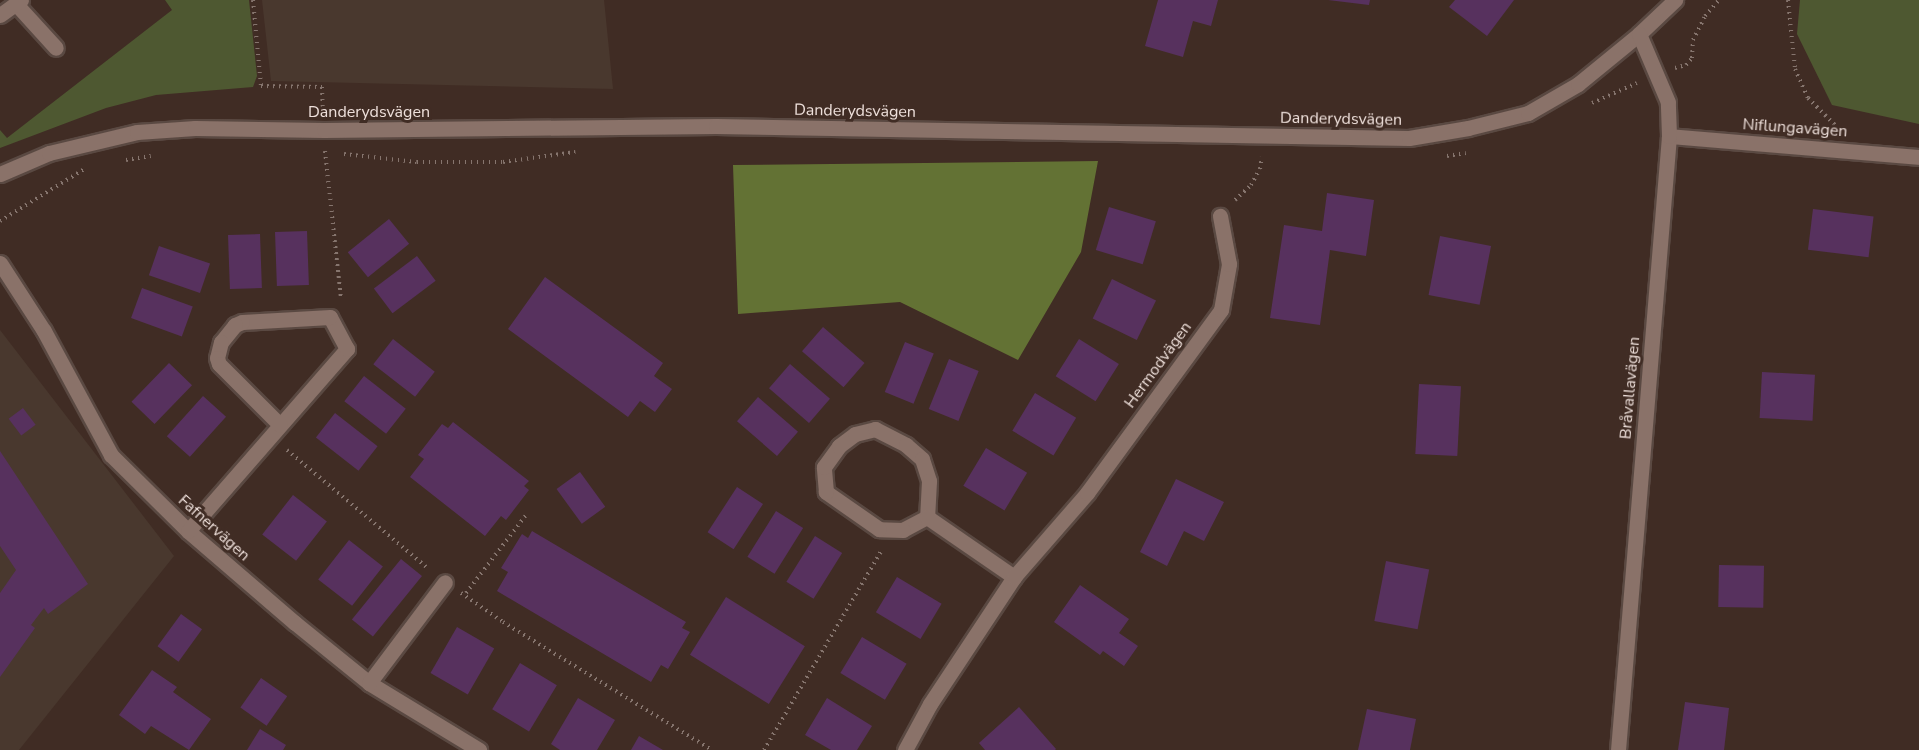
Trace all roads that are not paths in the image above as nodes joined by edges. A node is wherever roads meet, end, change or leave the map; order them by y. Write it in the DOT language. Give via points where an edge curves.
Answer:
graph roads {
  1 [pos="1675,0"];
  2 [pos="19,2"];
  3 [pos="0,15"];
  4 [pos="1639,34"];
  5 [pos="56,48"];
  6 [pos="1669,136"];
  7 [pos="1919,157"];
  8 [pos="0,174"];
  9 [pos="1220,216"];
  10 [pos="0,263"];
  11 [pos="276,430"];
  12 [pos="927,517"];
  13 [pos="188,531"];
  14 [pos="1014,577"];
  15 [pos="446,582"];
  16 [pos="369,683"];
  17 [pos="479,750"];
  18 [pos="905,750"];
  19 [pos="1618,750"];
  1 -- 4 [label="street, Danderydsvägen"];
  2 -- 3 [label="street"];
  2 -- 5 [label="street"];
  4 -- 6 [label="street, Bråvallavägen" via="1668,102"];
  4 -- 8 [label="street, Danderydsvägen" via="1578,84 1528,113 1410,138 716,126 195,128 137,132 49,153"];
  6 -- 7 [label="street, Niflungavägen"];
  6 -- 19 [label="street, Bråvallavägen"];
  9 -- 14 [label="street, Hermodvägen" via="1229,264 1221,310 1087,493"];
  10 -- 13 [label="street, Fafnervägen" via="44,331 111,455"];
  11 -- 11 [label="street" via="219,364 221,342 242,322 330,317 347,349"];
  11 -- 13 [label="street"];
  12 -- 12 [label="street" via="903,530 879,529 826,492 824,467 839,446 855,434 875,429 906,445 922,459 929,481"];
  12 -- 14 [label="street"];
  13 -- 16 [label="street, Fafnervägen"];
  14 -- 18 [label="street, Hermodvägen" via="930,704"];
  15 -- 16 [label="street"];
  16 -- 17 [label="street, Fafnervägen"];
}
